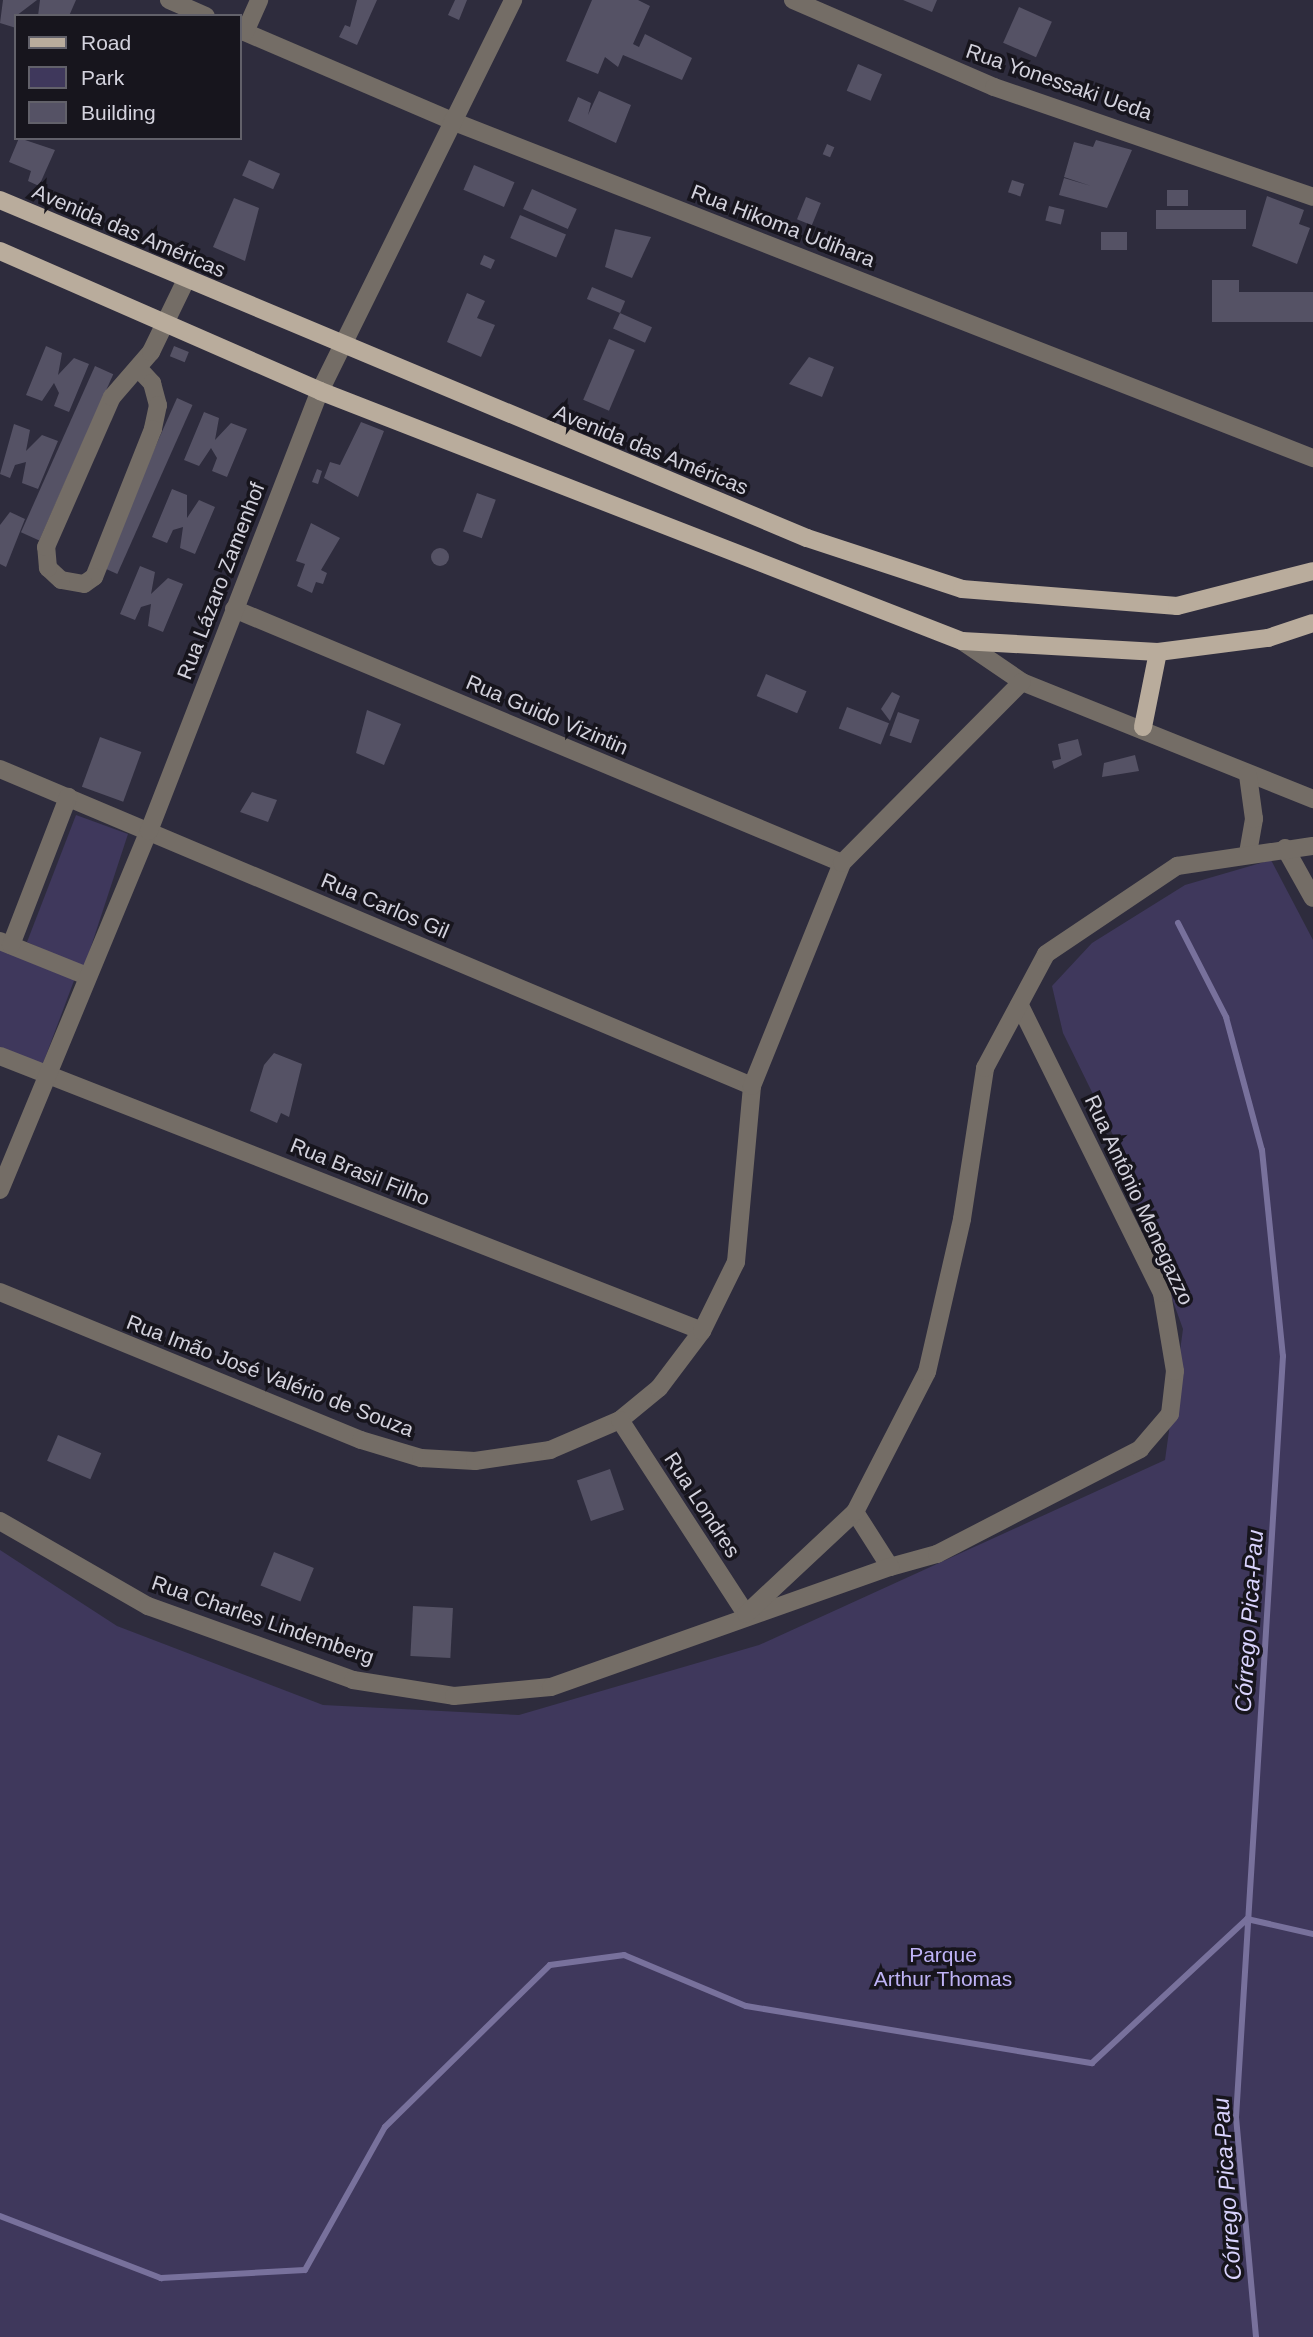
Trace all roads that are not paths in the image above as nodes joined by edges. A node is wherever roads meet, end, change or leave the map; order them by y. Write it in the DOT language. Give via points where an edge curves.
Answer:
graph roads {
  1 [pos="169,0"];
  2 [pos="259,0"];
  3 [pos="513,0"];
  4 [pos="793,0"];
  5 [pos="201,14"];
  6 [pos="242,31"];
  7 [pos="452,121"];
  8 [pos="1313,197"];
  9 [pos="0,200"];
  10 [pos="0,251"];
  11 [pos="186,280"];
  12 [pos="168,324"];
  13 [pos="340,348"];
  14 [pos="138,368"];
  15 [pos="320,391"];
  16 [pos="1313,458"];
  17 [pos="1313,571"];
  18 [pos="234,609"];
  19 [pos="1313,623"];
  20 [pos="962,641"];
  21 [pos="1158,652"];
  22 [pos="1022,682"];
  23 [pos="1143,727"];
  24 [pos="0,769"];
  25 [pos="1248,775"];
  26 [pos="68,797"];
  27 [pos="1313,799"];
  28 [pos="149,831"];
  29 [pos="1313,846"];
  30 [pos="1285,848"];
  31 [pos="1248,853"];
  32 [pos="842,863"];
  33 [pos="1313,898"];
  34 [pos="6,943"];
  35 [pos="87,976"];
  36 [pos="1019,1004"];
  37 [pos="0,1056"];
  38 [pos="47,1073"];
  39 [pos="752,1086"];
  40 [pos="0,1190"];
  41 [pos="0,1292"];
  42 [pos="702,1331"];
  43 [pos="620,1420"];
  44 [pos="855,1512"];
  45 [pos="0,1521"];
  46 [pos="890,1567"];
  47 [pos="746,1615"];
  1 -- 5 [label="street"];
  2 -- 6 [label="street"];
  3 -- 7 [label="street, Rua Lázaro Zamenhof"];
  4 -- 8 [label="street, Rua Yonessaki Ueda" via="994,87"];
  6 -- 7 [label="street, Rua Hikoma Udihara"];
  7 -- 13 [label="street, Rua Lázaro Zamenhof"];
  7 -- 16 [label="street, Rua Hikoma Udihara"];
  9 -- 11 [label="main road, Avenida das Américas"];
  10 -- 12 [label="main road"];
  11 -- 12 [label="street"];
  11 -- 13 [label="main road, Avenida das Américas"];
  12 -- 14 [label="street"];
  12 -- 15 [label="main road"];
  13 -- 15 [label="street, Rua Lázaro Zamenhof"];
  13 -- 17 [label="main road, Avenida das Américas" via="807,538 962,589 1177,606"];
  14 -- 14 [label="street" via="152,383 158,405 153,429 94,577 85,584 61,580 48,568 46,547 112,397"];
  15 -- 18 [label="street, Rua Lázaro Zamenhof"];
  15 -- 20 [label="main road"];
  18 -- 28 [label="street, Rua Lázaro Zamenhof"];
  18 -- 32 [label="street, Rua Guido Vizintin"];
  19 -- 21 [label="main road" via="1268,638"];
  20 -- 21 [label="main road"];
  20 -- 22 [label="street"];
  21 -- 23 [label="main road"];
  22 -- 23 [label="street"];
  22 -- 32 [label="street, Rua Imão José Valério de Souza"];
  23 -- 25 [label="street"];
  24 -- 26 [label="street, Rua Carlos Gil"];
  25 -- 27 [label="street"];
  25 -- 31 [label="street" via="1254,819"];
  26 -- 28 [label="street, Rua Carlos Gil"];
  26 -- 34 [label="street"];
  28 -- 35 [label="street, Rua Lázaro Zamenhof"];
  28 -- 39 [label="street, Rua Carlos Gil"];
  29 -- 30 [label="street, Rua Charles Lindemberg"];
  30 -- 31 [label="street, Rua Charles Lindemberg"];
  30 -- 33 [label="street"];
  31 -- 36 [label="street, Rua Charles Lindemberg" via="1177,866 1046,954"];
  32 -- 39 [label="street, Rua Imão José Valério de Souza"];
  34 -- 35 [label="street"];
  35 -- 38 [label="street, Rua Lázaro Zamenhof"];
  36 -- 44 [label="street, Rua Charles Lindemberg" via="985,1069 962,1219 927,1373"];
  36 -- 46 [label="street, Rua Antônio Menegazzo" via="1162,1293 1172,1332 1170,1414 1140,1449 1027,1512"];
  37 -- 38 [label="street, Rua Brasil Filho"];
  38 -- 40 [label="street, Rua Lázaro Zamenhof"];
  38 -- 42 [label="street, Rua Brasil Filho"];
  39 -- 42 [label="street, Rua Imão José Valério de Souza" via="736,1262"];
  41 -- 43 [label="street, Rua Imão José Valério de Souza" via="361,1440 421,1458 475,1461 550,1450"];
  42 -- 43 [label="street, Rua Imão José Valério de Souza" via="659,1388"];
  43 -- 47 [label="street, Rua Londres"];
  44 -- 46 [label="street"];
  44 -- 47 [label="street, Rua Charles Lindemberg"];
  45 -- 47 [label="street, Rua Charles Lindemberg" via="148,1606 353,1680 454,1696 551,1687"];
  46 -- 47 [label="street, Rua Antônio Menegazzo"];
}
